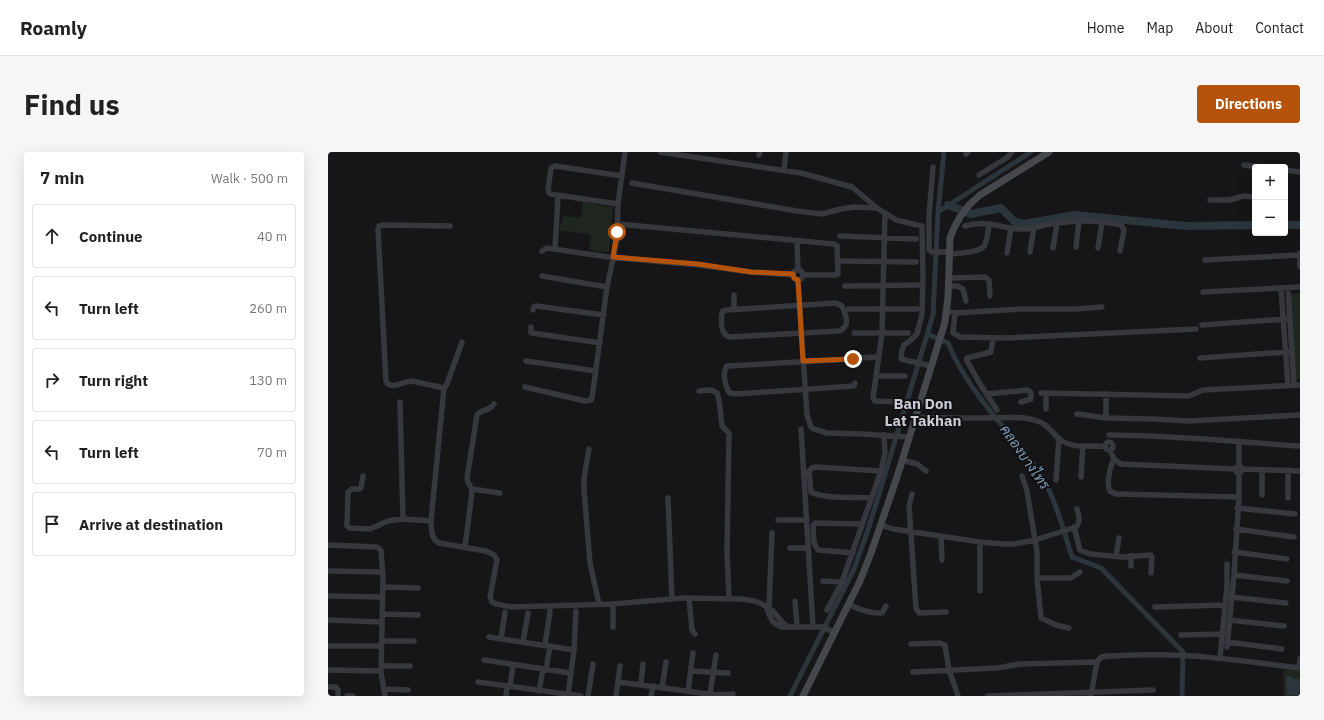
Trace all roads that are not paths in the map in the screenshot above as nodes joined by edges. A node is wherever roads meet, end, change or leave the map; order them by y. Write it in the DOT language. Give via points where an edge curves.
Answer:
graph roads {
  1 [pos="625,152"];
  2 [pos="660,152"];
  3 [pos="786,152"];
  4 [pos="1012,152"];
  5 [pos="1049,152"];
  6 [pos="1244,165"];
  7 [pos="1252,166"];
  8 [pos="933,167"];
  9 [pos="784,170"];
  10 [pos="1288,170"];
  11 [pos="1300,172"];
  12 [pos="979,175"];
  13 [pos="622,176"];
  14 [pos="632,183"];
  15 [pos="558,196"];
  16 [pos="1252,197"];
  17 [pos="1210,200"];
  18 [pos="618,204"];
  19 [pos="877,208"];
  20 [pos="885,213"];
  21 [pos="1079,221"];
  22 [pos="1102,222"];
  23 [pos="1057,223"];
  24 [pos="618,224"];
  25 [pos="989,224"];
  26 [pos="450,226"];
  27 [pos="965,226"];
  28 [pos="1034,227"];
  29 [pos="1011,228"];
  30 [pos="840,236"];
  31 [pos="884,238"];
  32 [pos="916,239"];
  33 [pos="797,241"];
  34 [pos="1076,247"];
  35 [pos="1053,248"];
  36 [pos="1098,248"];
  37 [pos="555,249"];
  38 [pos="542,251"];
  39 [pos="1120,251"];
  40 [pos="1030,252"];
  41 [pos="949,253"];
  42 [pos="1007,253"];
  43 [pos="1300,254"];
  44 [pos="613,257"];
  45 [pos="1205,260"];
  46 [pos="842,261"];
  47 [pos="884,261"];
  48 [pos="916,262"];
  49 [pos="1300,267"];
  50 [pos="796,272"];
  51 [pos="803,275"];
  52 [pos="542,276"];
  53 [pos="798,280"];
  54 [pos="949,282"];
  55 [pos="918,285"];
  56 [pos="845,286"];
  57 [pos="883,286"];
  58 [pos="607,287"];
  59 [pos="1300,287"];
  60 [pos="1281,288"];
  61 [pos="1288,288"];
  62 [pos="1203,292"];
  63 [pos="734,294"];
  64 [pos="990,296"];
  65 [pos="966,301"];
  66 [pos="800,306"];
  67 [pos="1102,307"];
  68 [pos="734,309"];
  69 [pos="849,309"];
  70 [pos="882,309"];
  71 [pos="918,309"];
  72 [pos="533,310"];
  73 [pos="947,311"];
  74 [pos="955,313"];
  75 [pos="604,315"];
  76 [pos="1290,319"];
  77 [pos="1284,320"];
  78 [pos="1202,325"];
  79 [pos="531,327"];
  80 [pos="1196,329"];
  81 [pos="908,332"];
  82 [pos="801,333"];
  83 [pos="854,333"];
  84 [pos="882,333"];
  85 [pos="993,338"];
  86 [pos="462,342"];
  87 [pos="600,343"];
  88 [pos="1289,352"];
  89 [pos="879,357"];
  90 [pos="859,358"];
  91 [pos="1200,358"];
  92 [pos="526,361"];
  93 [pos="803,361"];
  94 [pos="854,365"];
  95 [pos="930,366"];
  96 [pos="596,371"];
  97 [pos="876,376"];
  98 [pos="905,376"];
  99 [pos="855,383"];
  100 [pos="1294,385"];
  101 [pos="525,387"];
  102 [pos="444,388"];
  103 [pos="805,390"];
  104 [pos="699,391"];
  105 [pos="986,394"];
  106 [pos="1106,394"];
  107 [pos="400,402"];
  108 [pos="899,402"];
  109 [pos="1021,402"];
  110 [pos="494,404"];
  111 [pos="1046,409"];
  112 [pos="997,410"];
  113 [pos="1077,414"];
  114 [pos="1300,415"];
  115 [pos="915,417"];
  116 [pos="1106,418"];
  117 [pos="1108,428"];
  118 [pos="801,429"];
  119 [pos="884,435"];
  120 [pos="1109,435"];
  121 [pos="906,437"];
  122 [pos="1059,438"];
  123 [pos="1239,443"];
  124 [pos="1107,444"];
  125 [pos="1083,446"];
  126 [pos="1300,446"];
  127 [pos="589,449"];
  128 [pos="1114,459"];
  129 [pos="902,460"];
  130 [pos="1239,469"];
  131 [pos="1262,470"];
  132 [pos="1288,470"];
  133 [pos="881,471"];
  134 [pos="926,471"];
  135 [pos="1300,471"];
  136 [pos="363,476"];
  137 [pos="1022,476"];
  138 [pos="1081,477"];
  139 [pos="1056,480"];
  140 [pos="472,489"];
  141 [pos="500,493"];
  142 [pos="912,494"];
  143 [pos="1262,496"];
  144 [pos="1239,497"];
  145 [pos="668,498"];
  146 [pos="870,498"];
  147 [pos="1288,498"];
  148 [pos="1238,508"];
  149 [pos="1077,509"];
  150 [pos="1295,514"];
  151 [pos="403,519"];
  152 [pos="778,520"];
  153 [pos="807,520"];
  154 [pos="432,521"];
  155 [pos="862,524"];
  156 [pos="881,525"];
  157 [pos="1073,528"];
  158 [pos="1236,529"];
  159 [pos="910,531"];
  160 [pos="772,533"];
  161 [pos="941,536"];
  162 [pos="1294,537"];
  163 [pos="1118,538"];
  164 [pos="1035,540"];
  165 [pos="980,542"];
  166 [pos="328,546"];
  167 [pos="465,547"];
  168 [pos="790,548"];
  169 [pos="808,548"];
  170 [pos="1234,552"];
  171 [pos="853,553"];
  172 [pos="1116,556"];
  173 [pos="1131,556"];
  174 [pos="1287,559"];
  175 [pos="942,560"];
  176 [pos="1228,564"];
  177 [pos="1131,566"];
  178 [pos="328,571"];
  179 [pos="382,572"];
  180 [pos="1080,572"];
  181 [pos="1151,574"];
  182 [pos="1234,575"];
  183 [pos="1037,578"];
  184 [pos="822,581"];
  185 [pos="1287,581"];
  186 [pos="842,582"];
  187 [pos="383,587"];
  188 [pos="418,588"];
  189 [pos="980,591"];
  190 [pos="328,596"];
  191 [pos="382,597"];
  192 [pos="1231,597"];
  193 [pos="689,598"];
  194 [pos="672,599"];
  195 [pos="728,599"];
  196 [pos="795,601"];
  197 [pos="1286,603"];
  198 [pos="599,604"];
  199 [pos="613,604"];
  200 [pos="848,604"];
  201 [pos="1225,605"];
  202 [pos="886,606"];
  203 [pos="767,607"];
  204 [pos="1154,607"];
  205 [pos="827,610"];
  206 [pos="550,611"];
  207 [pos="576,611"];
  208 [pos="505,612"];
  209 [pos="946,612"];
  210 [pos="382,614"];
  211 [pos="528,614"];
  212 [pos="418,615"];
  213 [pos="328,620"];
  214 [pos="1229,620"];
  215 [pos="382,622"];
  216 [pos="797,626"];
  217 [pos="813,626"];
  218 [pos="1284,626"];
  219 [pos="613,627"];
  220 [pos="1068,628"];
  221 [pos="833,632"];
  222 [pos="695,634"];
  223 [pos="1181,634"];
  224 [pos="1223,634"];
  225 [pos="489,637"];
  226 [pos="501,639"];
  227 [pos="414,641"];
  228 [pos="523,642"];
  229 [pos="381,643"];
  230 [pos="910,644"];
  231 [pos="328,646"];
  232 [pos="547,646"];
  233 [pos="1282,649"];
  234 [pos="574,650"];
  235 [pos="693,653"];
  236 [pos="716,655"];
  237 [pos="1220,658"];
  238 [pos="484,660"];
  239 [pos="1300,660"];
  240 [pos="666,662"];
  241 [pos="1097,662"];
  242 [pos="593,664"];
  243 [pos="643,664"];
  244 [pos="513,665"];
  245 [pos="410,666"];
  246 [pos="620,666"];
  247 [pos="381,668"];
  248 [pos="1300,668"];
  249 [pos="544,669"];
  250 [pos="328,670"];
  251 [pos="949,670"];
  252 [pos="691,671"];
  253 [pos="913,672"];
  254 [pos="713,673"];
  255 [pos="728,673"];
  256 [pos="570,674"];
  257 [pos="478,682"];
  258 [pos="618,682"];
  259 [pos="641,684"];
  260 [pos="509,686"];
  261 [pos="653,686"];
  262 [pos="328,687"];
  263 [pos="662,688"];
  264 [pos="384,689"];
  265 [pos="408,690"];
  266 [pos="1153,690"];
  267 [pos="539,691"];
  268 [pos="685,692"];
  269 [pos="568,694"];
  270 [pos="733,694"];
  271 [pos="1091,694"];
  272 [pos="714,695"];
  273 [pos="338,696"];
  274 [pos="347,696"];
  275 [pos="353,696"];
  276 [pos="385,696"];
  277 [pos="506,696"];
  278 [pos="581,696"];
  279 [pos="588,696"];
  280 [pos="616,696"];
  281 [pos="651,696"];
  282 [pos="803,696"];
  283 [pos="958,696"];
  284 [pos="988,696"];
  1 -- 13 [label="street"];
  2 -- 9 [label="street"];
  3 -- 9 [label="street"];
  4 -- 12 [label="street"];
  5 -- 41 [label="street" via="980,195 969,206 954,228"];
  6 -- 7 [label="street"];
  8 -- 41 [label="street" via="929,250"];
  9 -- 19 [label="street" via="852,187"];
  10 -- 11 [label="street"];
  13 -- 15 [label="street" via="555,166 551,168 548,190 550,194"];
  13 -- 18 [label="street"];
  14 -- 19 [label="street" via="822,214 854,207"];
  15 -- 18 [label="street"];
  15 -- 37 [label="street"];
  16 -- 17 [label="street"];
  18 -- 24 [label="street"];
  19 -- 20 [label="street"];
  20 -- 31 [label="street"];
  20 -- 95 [label="street" via="896,220 922,226 922,314 917,334 904,345 902,359"];
  21 -- 22 [label="street"];
  21 -- 23 [label="street"];
  21 -- 34 [label="street"];
  22 -- 36 [label="street"];
  22 -- 39 [label="street" via="1116,223 1123,227"];
  23 -- 28 [label="street"];
  23 -- 35 [label="street"];
  24 -- 33 [label="street"];
  24 -- 44 [label="street"];
  25 -- 27 [label="street"];
  25 -- 29 [label="street"];
  25 -- 41 [label="street" via="986,241 978,251"];
  26 -- 102 [label="street" via="383,225 378,229 387,384 395,386 412,381"];
  28 -- 29 [label="street"];
  28 -- 40 [label="street"];
  29 -- 42 [label="street"];
  30 -- 31 [label="street"];
  31 -- 32 [label="street"];
  31 -- 47 [label="street"];
  33 -- 50 [label="street"];
  33 -- 51 [label="street" via="834,244 838,248 838,274"];
  37 -- 38 [label="street" via="547,248"];
  37 -- 44 [label="street"];
  41 -- 54 [label="street"];
  43 -- 45 [label="street"];
  43 -- 49 [label="street"];
  44 -- 50 [label="street" via="698,264 751,272"];
  44 -- 58 [label="street"];
  46 -- 47 [label="street"];
  47 -- 48 [label="street"];
  47 -- 57 [label="street"];
  50 -- 51 [label="street" via="801,271"];
  50 -- 53 [label="street" via="794,278"];
  51 -- 53 [label="street"];
  52 -- 58 [label="street"];
  53 -- 66 [label="street"];
  54 -- 64 [label="street" via="985,277 989,280"];
  54 -- 65 [label="street" via="963,289"];
  54 -- 73 [label="street"];
  55 -- 57 [label="street"];
  56 -- 57 [label="street"];
  57 -- 70 [label="street"];
  58 -- 75 [label="street"];
  59 -- 61 [label="street"];
  60 -- 61 [label="street"];
  60 -- 62 [label="street"];
  60 -- 77 [label="street"];
  61 -- 76 [label="street"];
  63 -- 68 [label="street"];
  66 -- 68 [label="street"];
  66 -- 82 [label="street"];
  66 -- 82 [label="street" via="840,304 847,321 844,329 840,331"];
  67 -- 74 [label="street"];
  68 -- 82 [label="street" via="722,313 723,334 726,336"];
  69 -- 70 [label="street"];
  70 -- 71 [label="street"];
  70 -- 84 [label="street"];
  72 -- 75 [label="street" via="536,306"];
  73 -- 74 [label="street"];
  73 -- 95 [label="street"];
  74 -- 85 [label="street" via="952,328 955,336"];
  75 -- 87 [label="street"];
  76 -- 77 [label="street"];
  76 -- 88 [label="street"];
  77 -- 78 [label="street"];
  77 -- 88 [label="street"];
  79 -- 87 [label="street" via="531,333"];
  80 -- 85 [label="street"];
  81 -- 84 [label="street"];
  82 -- 93 [label="street"];
  83 -- 84 [label="street"];
  84 -- 89 [label="street"];
  85 -- 105 [label="street" via="991,352 967,358"];
  86 -- 102 [label="street"];
  87 -- 96 [label="street"];
  88 -- 91 [label="street"];
  88 -- 100 [label="street"];
  89 -- 90 [label="street"];
  89 -- 97 [label="street"];
  92 -- 96 [label="street"];
  93 -- 94 [label="street" via="852,359"];
  93 -- 103 [label="street"];
  93 -- 103 [label="street" via="728,366 725,370 726,386 730,393 736,394"];
  95 -- 115 [label="street"];
  96 -- 101 [label="street" via="592,398 588,401"];
  97 -- 98 [label="street"];
  97 -- 108 [label="street" via="874,402"];
  99 -- 103 [label="street" via="854,386"];
  100 -- 106 [label="street" via="1203,390 1189,396"];
  102 -- 154 [label="street"];
  103 -- 119 [label="street" via="807,415 811,427 827,433"];
  104 -- 195 [label="street" via="711,390 716,393 722,426 727,429 729,436"];
  105 -- 109 [label="street" via="1028,390 1031,393 1031,400"];
  105 -- 112 [label="street"];
  106 -- 111 [label="street" via="1043,393"];
  106 -- 116 [label="street"];
  107 -- 151 [label="street"];
  110 -- 140 [label="street" via="477,415 467,478"];
  113 -- 116 [label="street"];
  114 -- 116 [label="street" via="1188,421"];
  115 -- 121 [label="street"];
  115 -- 122 [label="street" via="1006,417 1040,422"];
  117 -- 120 [label="street"];
  118 -- 153 [label="street"];
  119 -- 121 [label="street"];
  119 -- 133 [label="street" via="885,453"];
  120 -- 123 [label="street" via="1149,435"];
  120 -- 124 [label="street"];
  121 -- 129 [label="street"];
  122 -- 125 [label="street" via="1065,443"];
  122 -- 139 [label="street"];
  123 -- 126 [label="street"];
  123 -- 130 [label="street"];
  124 -- 125 [label="street"];
  124 -- 128 [label="street" via="1106,449 1110,450"];
  125 -- 138 [label="street"];
  127 -- 198 [label="street" via="584,490 590,563"];
  128 -- 130 [label="street" via="1121,464 1130,465"];
  128 -- 144 [label="street" via="1109,472 1112,493"];
  129 -- 134 [label="street" via="917,464"];
  129 -- 156 [label="street"];
  130 -- 131 [label="street"];
  130 -- 144 [label="street"];
  131 -- 132 [label="street"];
  131 -- 143 [label="street"];
  132 -- 135 [label="street"];
  132 -- 147 [label="street"];
  133 -- 146 [label="street"];
  133 -- 146 [label="street" via="816,467 809,471 811,492 814,494"];
  136 -- 151 [label="street" via="361,488 348,492 347,526 352,529 370,529 388,521"];
  137 -- 164 [label="street"];
  140 -- 141 [label="street"];
  140 -- 167 [label="street"];
  142 -- 159 [label="street"];
  144 -- 148 [label="street"];
  145 -- 194 [label="street"];
  146 -- 155 [label="street"];
  148 -- 150 [label="street"];
  148 -- 158 [label="street"];
  149 -- 157 [label="street" via="1080,520"];
  151 -- 154 [label="street"];
  152 -- 153 [label="street"];
  153 -- 169 [label="street"];
  154 -- 167 [label="street" via="434,540"];
  155 -- 171 [label="street"];
  155 -- 171 [label="street" via="815,523 813,526 814,543 818,550"];
  156 -- 159 [label="street"];
  156 -- 200 [label="street" via="860,581"];
  157 -- 164 [label="street"];
  157 -- 172 [label="street" via="1080,550 1090,554"];
  158 -- 162 [label="street"];
  158 -- 170 [label="street"];
  159 -- 161 [label="street"];
  159 -- 209 [label="street" via="916,610 919,613"];
  160 -- 203 [label="street"];
  161 -- 165 [label="street"];
  161 -- 175 [label="street"];
  163 -- 172 [label="street"];
  164 -- 165 [label="street" via="1014,544"];
  164 -- 183 [label="street"];
  165 -- 189 [label="street"];
  166 -- 179 [label="street" via="379,548"];
  167 -- 198 [label="street" via="494,555 496,560 490,597 496,604 511,607"];
  168 -- 169 [label="street"];
  169 -- 217 [label="street"];
  170 -- 174 [label="street"];
  170 -- 182 [label="street"];
  171 -- 186 [label="street"];
  172 -- 173 [label="street"];
  173 -- 177 [label="street"];
  173 -- 181 [label="street" via="1151,555"];
  176 -- 201 [label="street"];
  178 -- 179 [label="street"];
  179 -- 187 [label="street"];
  180 -- 183 [label="street" via="1070,578"];
  182 -- 185 [label="street"];
  182 -- 192 [label="street"];
  183 -- 220 [label="street" via="1041,618"];
  184 -- 186 [label="street"];
  186 -- 205 [label="street"];
  187 -- 188 [label="street"];
  187 -- 191 [label="street"];
  190 -- 191 [label="street"];
  191 -- 210 [label="street"];
  192 -- 197 [label="street"];
  192 -- 214 [label="street"];
  193 -- 194 [label="street"];
  193 -- 195 [label="street"];
  193 -- 222 [label="street" via="692,630"];
  194 -- 199 [label="street"];
  195 -- 203 [label="street" via="755,601"];
  196 -- 216 [label="street"];
  198 -- 199 [label="street"];
  199 -- 219 [label="street"];
  200 -- 202 [label="street" via="857,609 878,613 882,613"];
  200 -- 221 [label="street"];
  201 -- 204 [label="street"];
  201 -- 224 [label="street"];
  203 -- 216 [label="street" via="772,608 781,622 789,627"];
  206 -- 232 [label="street"];
  207 -- 234 [label="street"];
  208 -- 226 [label="street"];
  210 -- 212 [label="street"];
  210 -- 215 [label="street"];
  211 -- 228 [label="street"];
  213 -- 215 [label="street"];
  214 -- 218 [label="street"];
  214 -- 233 [label="street" via="1227,645"];
  215 -- 229 [label="street"];
  216 -- 217 [label="street"];
  217 -- 221 [label="street"];
  221 -- 282 [label="street"];
  223 -- 224 [label="street"];
  224 -- 237 [label="street"];
  225 -- 226 [label="street"];
  226 -- 228 [label="street"];
  227 -- 229 [label="street"];
  228 -- 232 [label="street"];
  229 -- 231 [label="street"];
  229 -- 247 [label="street"];
  230 -- 251 [label="street" via="943,643 946,647"];
  232 -- 234 [label="street"];
  232 -- 249 [label="street"];
  234 -- 256 [label="street"];
  235 -- 252 [label="street"];
  236 -- 254 [label="street"];
  237 -- 241 [label="street" via="1171,655 1109,656 1101,657"];
  237 -- 248 [label="street"];
  238 -- 244 [label="street"];
  239 -- 248 [label="street"];
  240 -- 263 [label="street"];
  241 -- 251 [label="street" via="1020,664 997,668"];
  241 -- 271 [label="street"];
  242 -- 279 [label="street"];
  243 -- 259 [label="street"];
  244 -- 249 [label="street"];
  244 -- 260 [label="street"];
  245 -- 247 [label="street"];
  246 -- 258 [label="street"];
  247 -- 250 [label="street"];
  247 -- 264 [label="street"];
  249 -- 256 [label="street"];
  249 -- 267 [label="street"];
  251 -- 253 [label="street"];
  251 -- 283 [label="street"];
  252 -- 254 [label="street"];
  252 -- 268 [label="street"];
  254 -- 255 [label="street"];
  254 -- 272 [label="street"];
  256 -- 269 [label="street"];
  257 -- 260 [label="street"];
  258 -- 259 [label="street"];
  258 -- 280 [label="street"];
  259 -- 261 [label="street"];
  260 -- 267 [label="street"];
  260 -- 277 [label="street"];
  261 -- 263 [label="street"];
  261 -- 281 [label="street"];
  262 -- 273 [label="street" via="336,687"];
  263 -- 268 [label="street"];
  264 -- 265 [label="street"];
  264 -- 276 [label="street"];
  266 -- 271 [label="street"];
  267 -- 269 [label="street"];
  268 -- 272 [label="street"];
  269 -- 278 [label="street"];
  270 -- 272 [label="street"];
  271 -- 284 [label="street"];
  274 -- 275 [label="street"];
}
